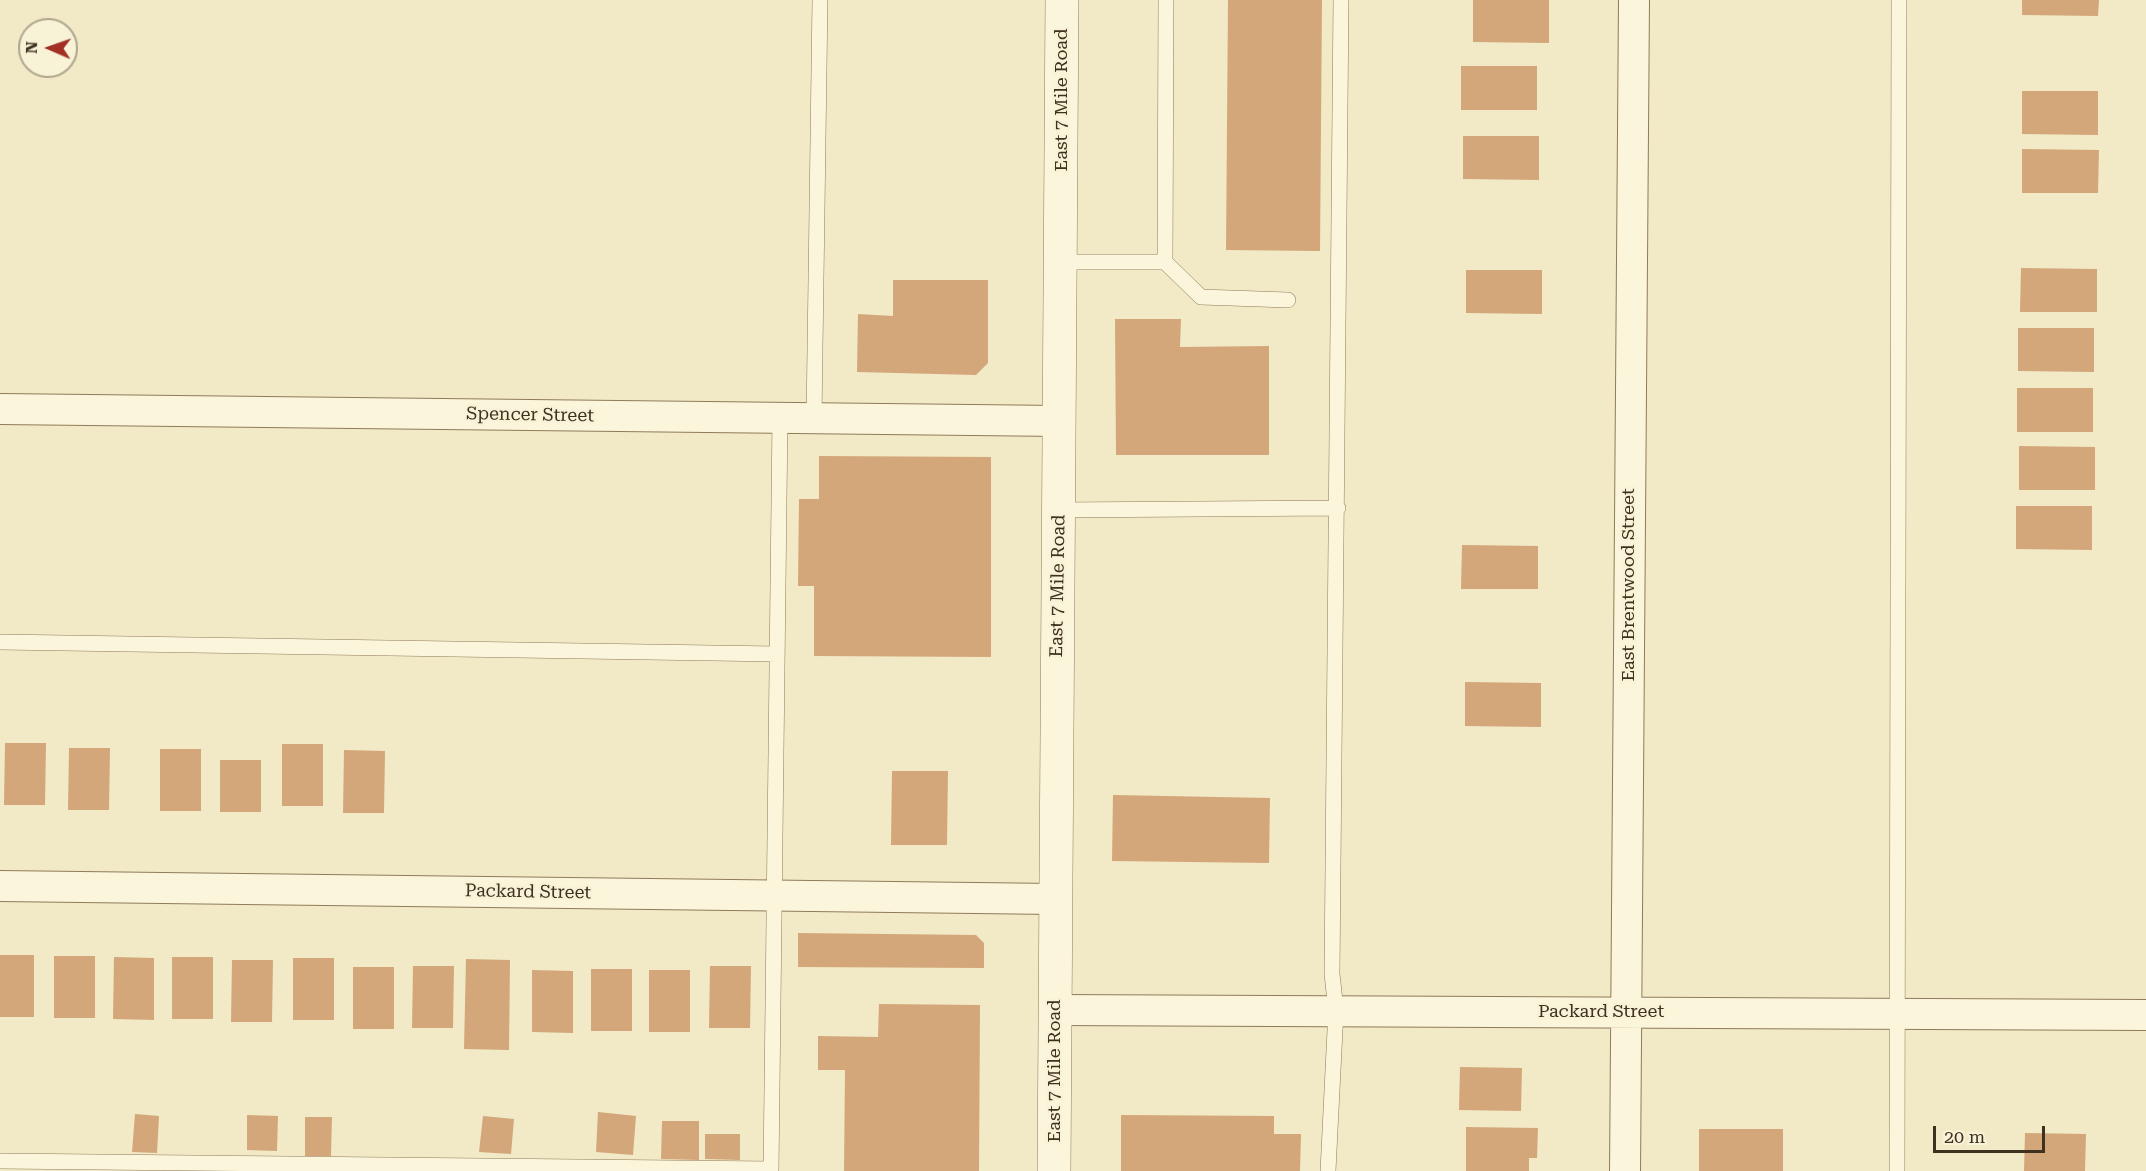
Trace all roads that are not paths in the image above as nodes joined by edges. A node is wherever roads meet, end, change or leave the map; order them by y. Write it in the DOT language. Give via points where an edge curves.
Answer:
graph roads {
  1 [pos="820,0"];
  2 [pos="1062,0"];
  3 [pos="1166,0"];
  4 [pos="1341,0"];
  5 [pos="1634,0"];
  6 [pos="1899,0"];
  7 [pos="1061,262"];
  8 [pos="1165,262"];
  9 [pos="1288,300"];
  10 [pos="0,409"];
  11 [pos="780,418"];
  12 [pos="814,418"];
  13 [pos="1060,421"];
  14 [pos="1338,508"];
  15 [pos="1059,510"];
  16 [pos="0,642"];
  17 [pos="777,654"];
  18 [pos="0,886"];
  19 [pos="773,895"];
  20 [pos="1056,899"];
  21 [pos="1055,1010"];
  22 [pos="1336,1010"];
  23 [pos="1626,1012"];
  24 [pos="1897,1014"];
  25 [pos="2146,1016"];
  26 [pos="0,1161"];
  27 [pos="771,1170"];
  28 [pos="1054,1171"];
  29 [pos="1328,1171"];
  30 [pos="1625,1171"];
  31 [pos="1897,1171"];
  1 -- 12 [label="lane"];
  2 -- 7 [label="street, East 7 Mile Road"];
  3 -- 8 [label="lane"];
  4 -- 14 [label="lane"];
  5 -- 23 [label="street, East Brentwood Street"];
  6 -- 24 [label="lane"];
  7 -- 8 [label="lane"];
  7 -- 13 [label="street, East 7 Mile Road"];
  8 -- 9 [label="lane" via="1201,297"];
  10 -- 11 [label="street, Spencer Street"];
  11 -- 12 [label="street, Spencer Street"];
  11 -- 17 [label="lane"];
  12 -- 13 [label="street, Spencer Street"];
  13 -- 15 [label="street, East 7 Mile Road"];
  14 -- 15 [label="lane"];
  14 -- 22 [label="lane" via="1332,974"];
  15 -- 20 [label="street, East 7 Mile Road"];
  16 -- 17 [label="lane"];
  17 -- 19 [label="lane"];
  18 -- 19 [label="street, Packard Street"];
  19 -- 20 [label="street, Packard Street"];
  19 -- 27 [label="lane"];
  20 -- 21 [label="street, East 7 Mile Road"];
  21 -- 22 [label="street, Packard Street"];
  21 -- 28 [label="street, East 7 Mile Road"];
  22 -- 23 [label="street, Packard Street"];
  22 -- 29 [label="lane"];
  23 -- 24 [label="street, Packard Street"];
  23 -- 30 [label="street, East Brentwood Street"];
  24 -- 25 [label="street, Packard Street"];
  24 -- 31 [label="lane"];
  26 -- 27 [label="lane"];
}
